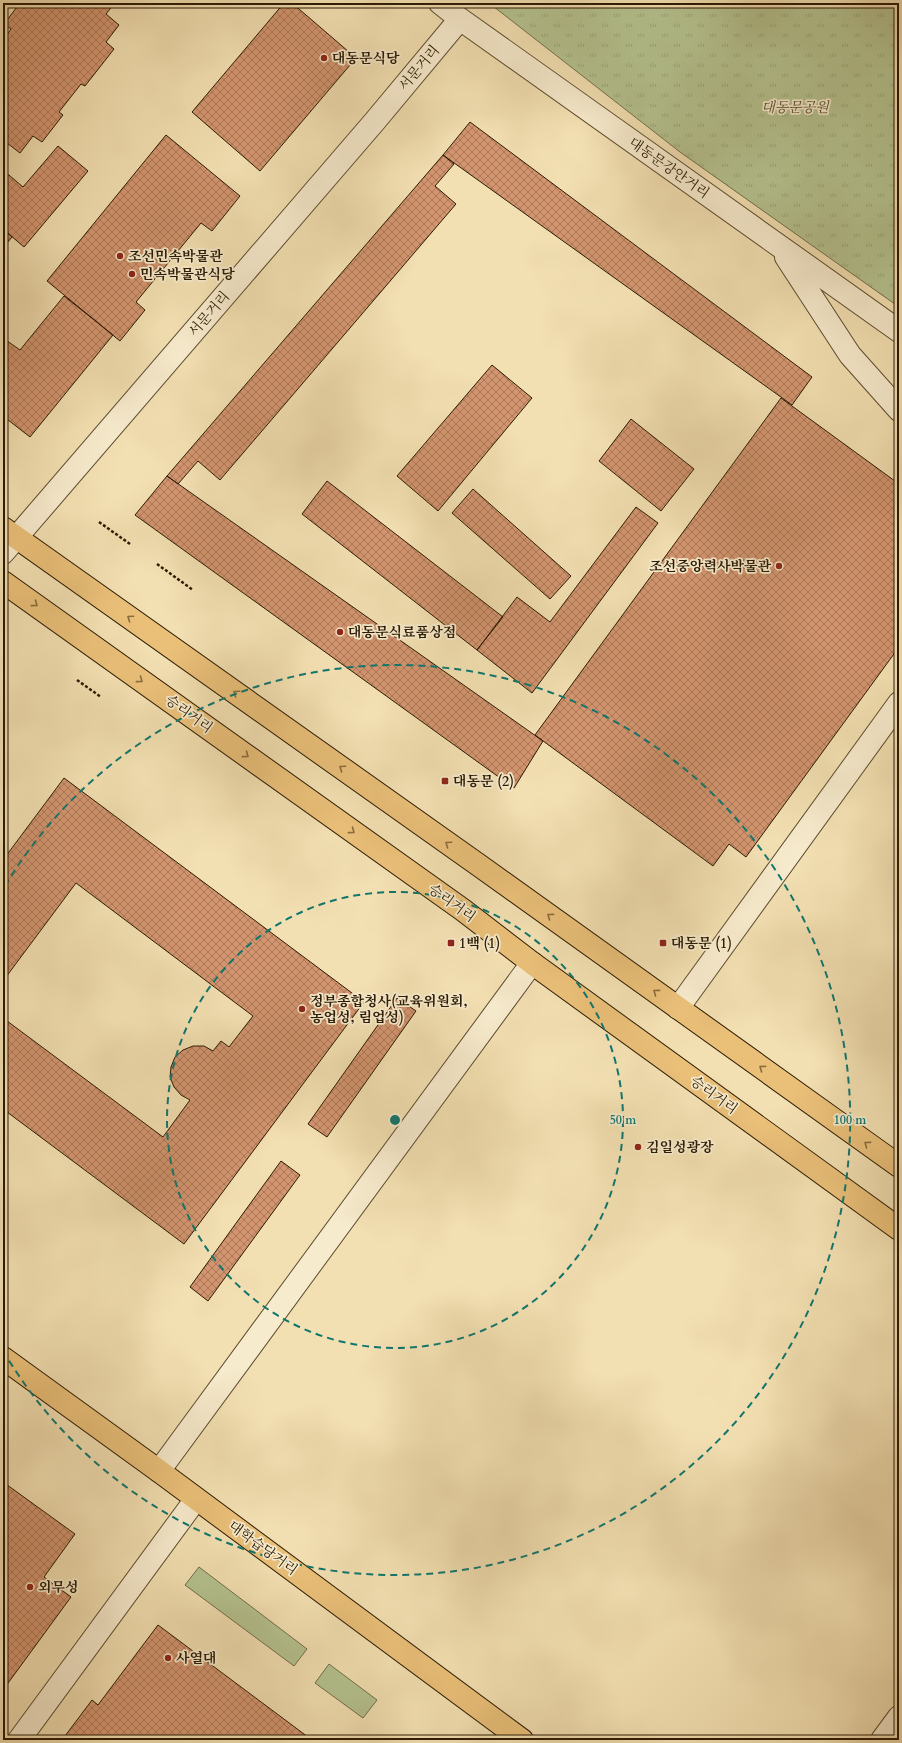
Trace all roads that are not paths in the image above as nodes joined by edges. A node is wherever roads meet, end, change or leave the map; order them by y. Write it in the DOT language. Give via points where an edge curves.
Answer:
graph roads {
  1 [pos="440,3"];
  2 [pos="460,19"];
  3 [pos="778,245"];
  4 [pos="899,332"];
  5 [pos="899,410"];
  6 [pos="8,540"];
  7 [pos="3,582"];
  8 [pos="899,703"];
  9 [pos="532,963"];
  10 [pos="678,1008"];
  11 [pos="899,1166"];
  12 [pos="899,1229"];
  13 [pos="3,1358"];
  14 [pos="159,1471"];
  15 [pos="196,1499"];
  16 [pos="899,1717"];
  17 [pos="19,1740"];
  18 [pos="522,1740"];
  19 [pos="882,1740"];
  1 -- 2 [label="street, 대동문강안거리"];
  2 -- 3 [label="street, 대동문강안거리"];
  2 -- 6 [label="street, 서문거리" via="375,121"];
  3 -- 4 [label="street, 대동문강안거리"];
  3 -- 5 [label="street" via="850,355"];
  10 -- 6 [label="main road, one-way"];
  7 -- 9 [label="main road, 승리거리, one-way" via="463,910"];
  8 -- 10 [label="street"];
  9 -- 12 [label="main road, 승리거리"];
  9 -- 14 [label="street"];
  11 -- 10 [label="main road, one-way"];
  13 -- 14 [label="main road, 대학습당거리"];
  14 -- 15 [label="main road, 대학습당거리"];
  15 -- 17 [label="street"];
  15 -- 18 [label="main road, 대학습당거리"];
  16 -- 19 [label="street"];
}
